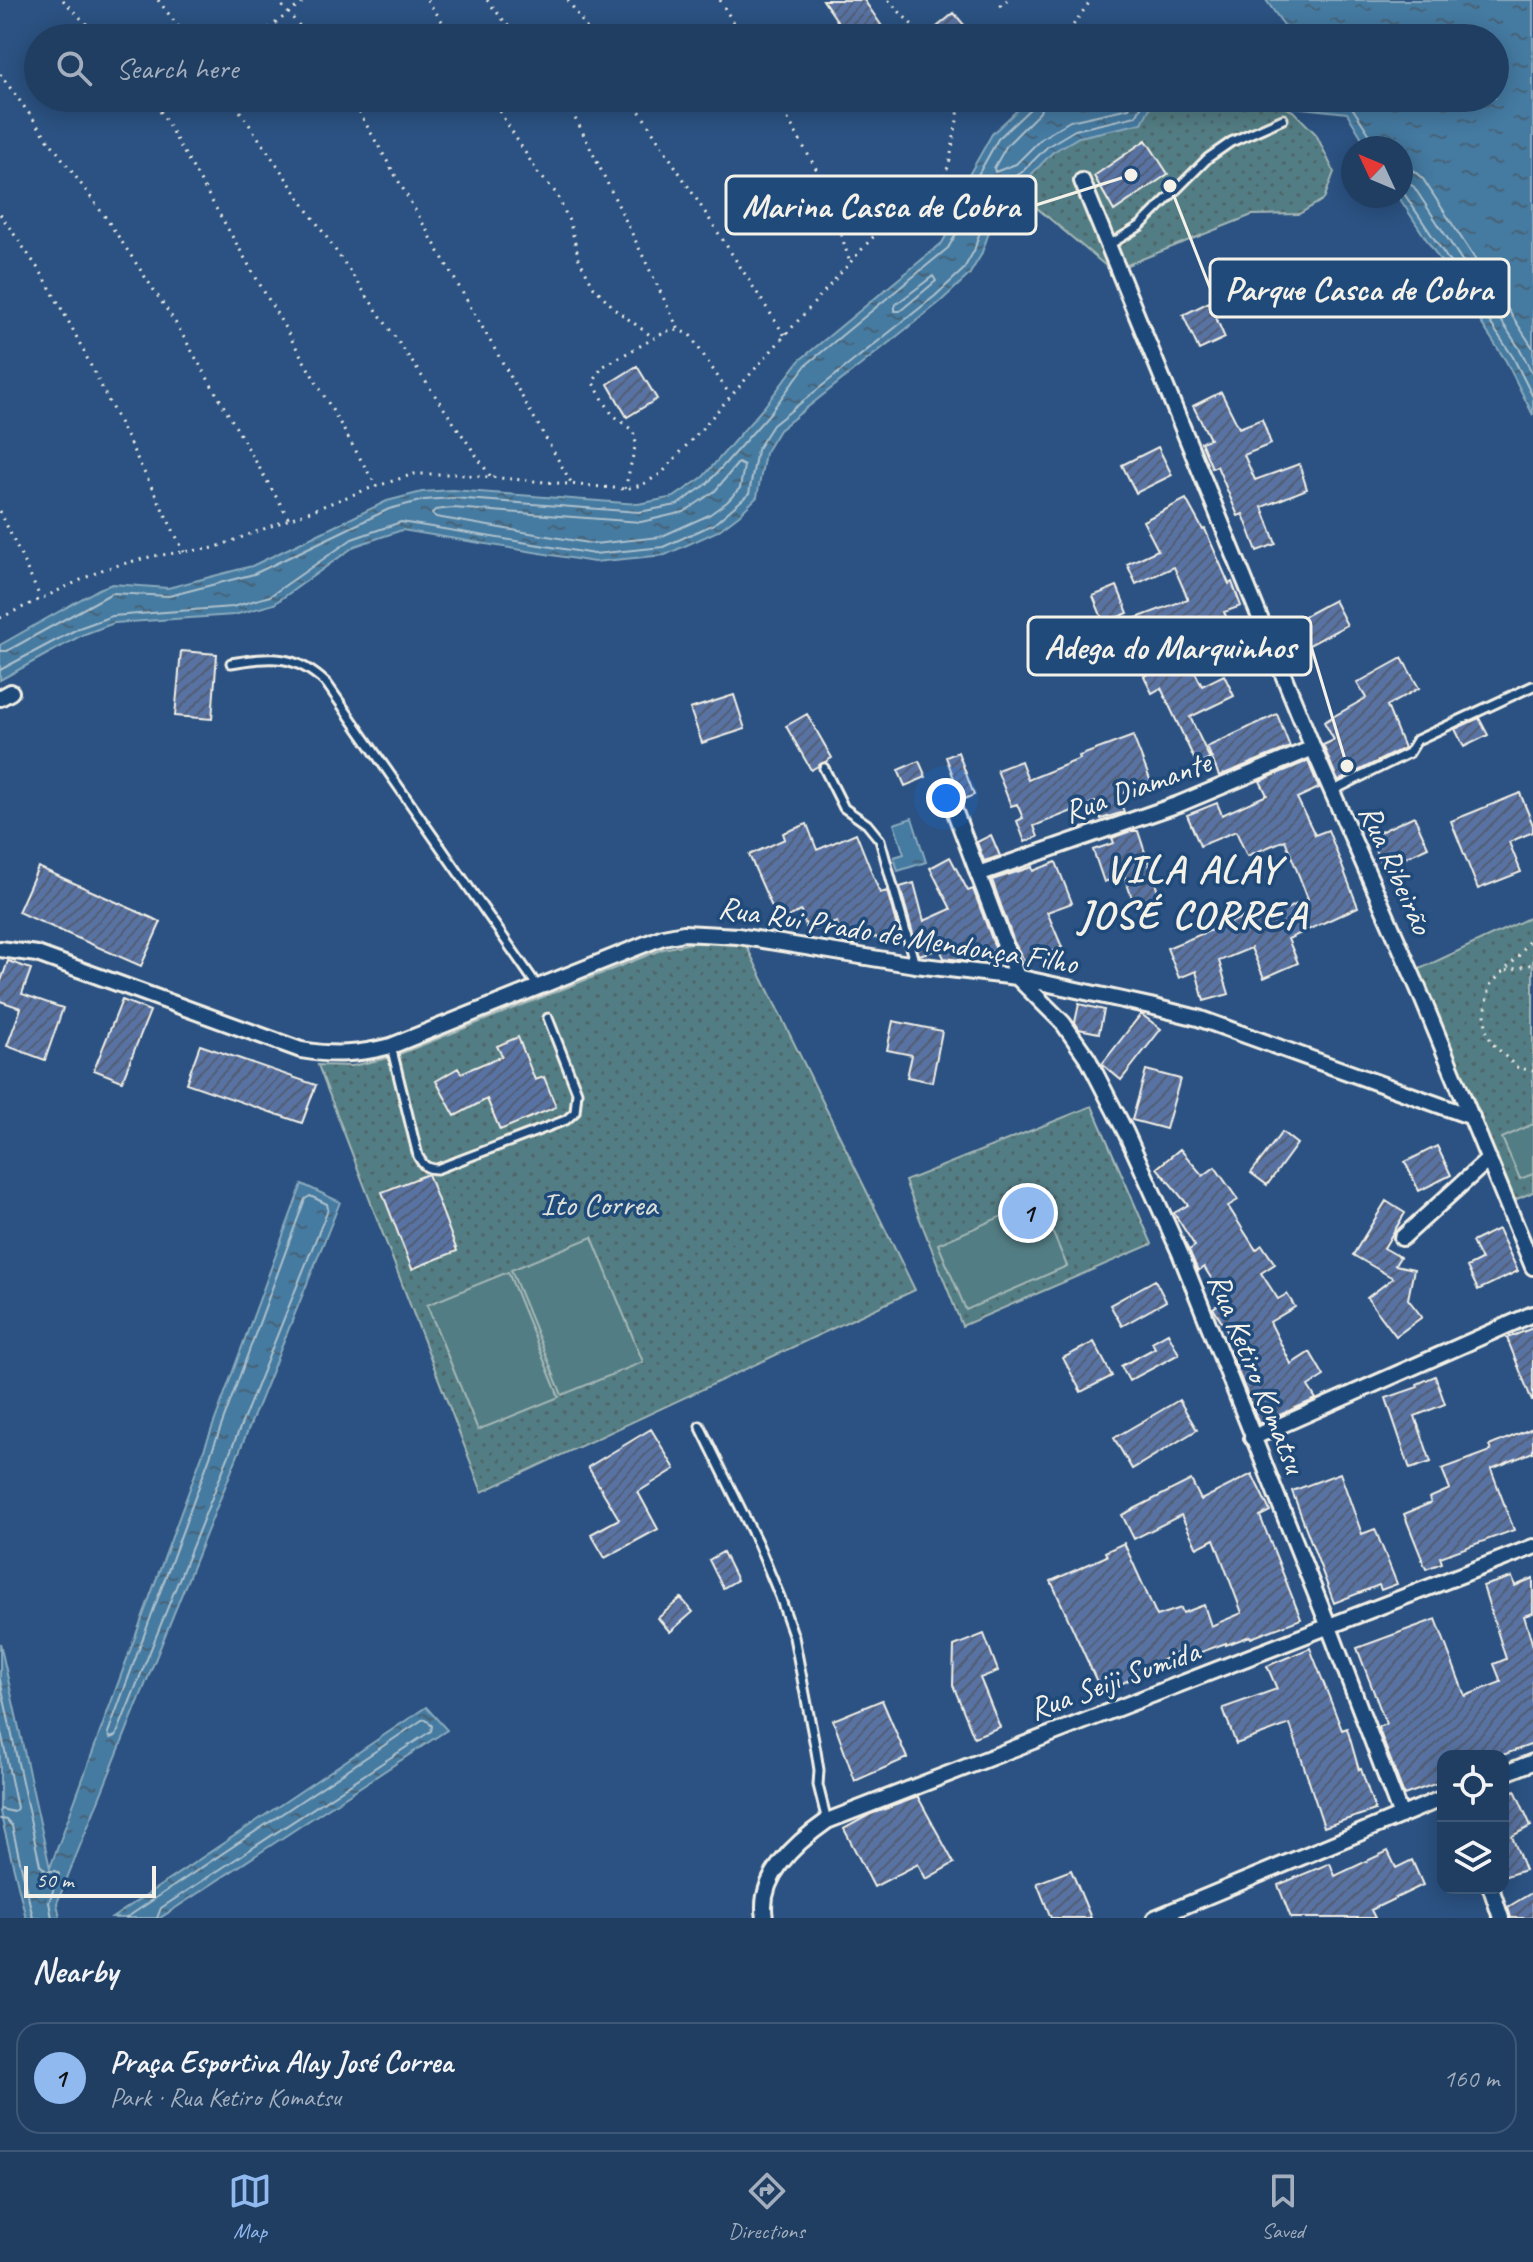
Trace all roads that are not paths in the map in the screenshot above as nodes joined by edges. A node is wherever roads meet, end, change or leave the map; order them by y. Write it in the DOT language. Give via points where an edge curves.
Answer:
graph roads {
  1 [pos="1283,119"];
  2 [pos="1082,181"];
  3 [pos="1109,245"];
  4 [pos="231,663"];
  5 [pos="1533,686"];
  6 [pos="1313,748"];
  7 [pos="824,768"];
  8 [pos="947,791"];
  9 [pos="1332,791"];
  10 [pos="978,874"];
  11 [pos="0,949"];
  12 [pos="915,965"];
  13 [pos="1017,977"];
  14 [pos="538,988"];
  15 [pos="548,1018"];
  16 [pos="391,1046"];
  17 [pos="1472,1117"];
  18 [pos="1489,1159"];
  19 [pos="1402,1238"];
  20 [pos="1533,1267"];
  21 [pos="1533,1314"];
  22 [pos="700,1426"];
  23 [pos="1252,1438"];
  24 [pos="1533,1547"];
  25 [pos="1329,1627"];
  26 [pos="1533,1762"];
  27 [pos="1509,1772"];
  28 [pos="1437,1801"];
  29 [pos="1401,1816"];
  30 [pos="827,1821"];
  31 [pos="1493,1894"];
  32 [pos="765,1918"];
  33 [pos="1157,1918"];
  34 [pos="1501,1918"];
  1 -- 3 [label="lane" via="1208,158 1140,226"];
  2 -- 3 [label="street, Rua Ribeirão"];
  3 -- 6 [label="street, Rua Ribeirão"];
  4 -- 14 [label="lane" via="289,660 311,669 327,684"];
  5 -- 9 [label="lane" via="1417,740 1409,753"];
  6 -- 9 [label="street, Rua Ribeirão"];
  6 -- 10 [label="street, Rua Diamante" via="1179,804"];
  7 -- 12 [label="lane" via="844,808 880,840"];
  8 -- 10 [label="street"];
  9 -- 17 [label="street, Rua Ribeirão"];
  10 -- 13 [label="street"];
  11 -- 16 [label="street, Rua Rui Prado de Mendonça Filho" via="37,954 301,1050 338,1055"];
  12 -- 13 [label="street, Rua Rui Prado de Mendonça Filho"];
  12 -- 14 [label="street, Rua Rui Prado de Mendonça Filho" via="738,936 684,933"];
  13 -- 17 [label="street, Rua Rui Prado de Mendonça Filho" via="1198,1018"];
  13 -- 23 [label="street, Rua Ketiro Komatsu" via="1088,1059 1126,1133 1180,1253"];
  14 -- 16 [label="street, Rua Rui Prado de Mendonça Filho"];
  15 -- 16 [label="lane" via="577,1092 575,1112 437,1169 423,1165 418,1156"];
  17 -- 18 [label="street, Rua Ribeirão"];
  18 -- 19 [label="street"];
  18 -- 20 [label="street, Rua Ribeirão"];
  21 -- 23 [label="street"];
  22 -- 30 [label="lane" via="758,1544 794,1637"];
  23 -- 25 [label="street, Rua Ketiro Komatsu"];
  24 -- 25 [label="street, Rua Seiji Sumida"];
  25 -- 29 [label="street, Rua Ketiro Komatsu"];
  25 -- 30 [label="street, Rua Seiji Sumida"];
  26 -- 27 [label="street"];
  28 -- 29 [label="street"];
  29 -- 33 [label="street"];
  30 -- 32 [label="street, Rua Seiji Sumida" via="789,1852 774,1873"];
  31 -- 34 [label="street"];
}
